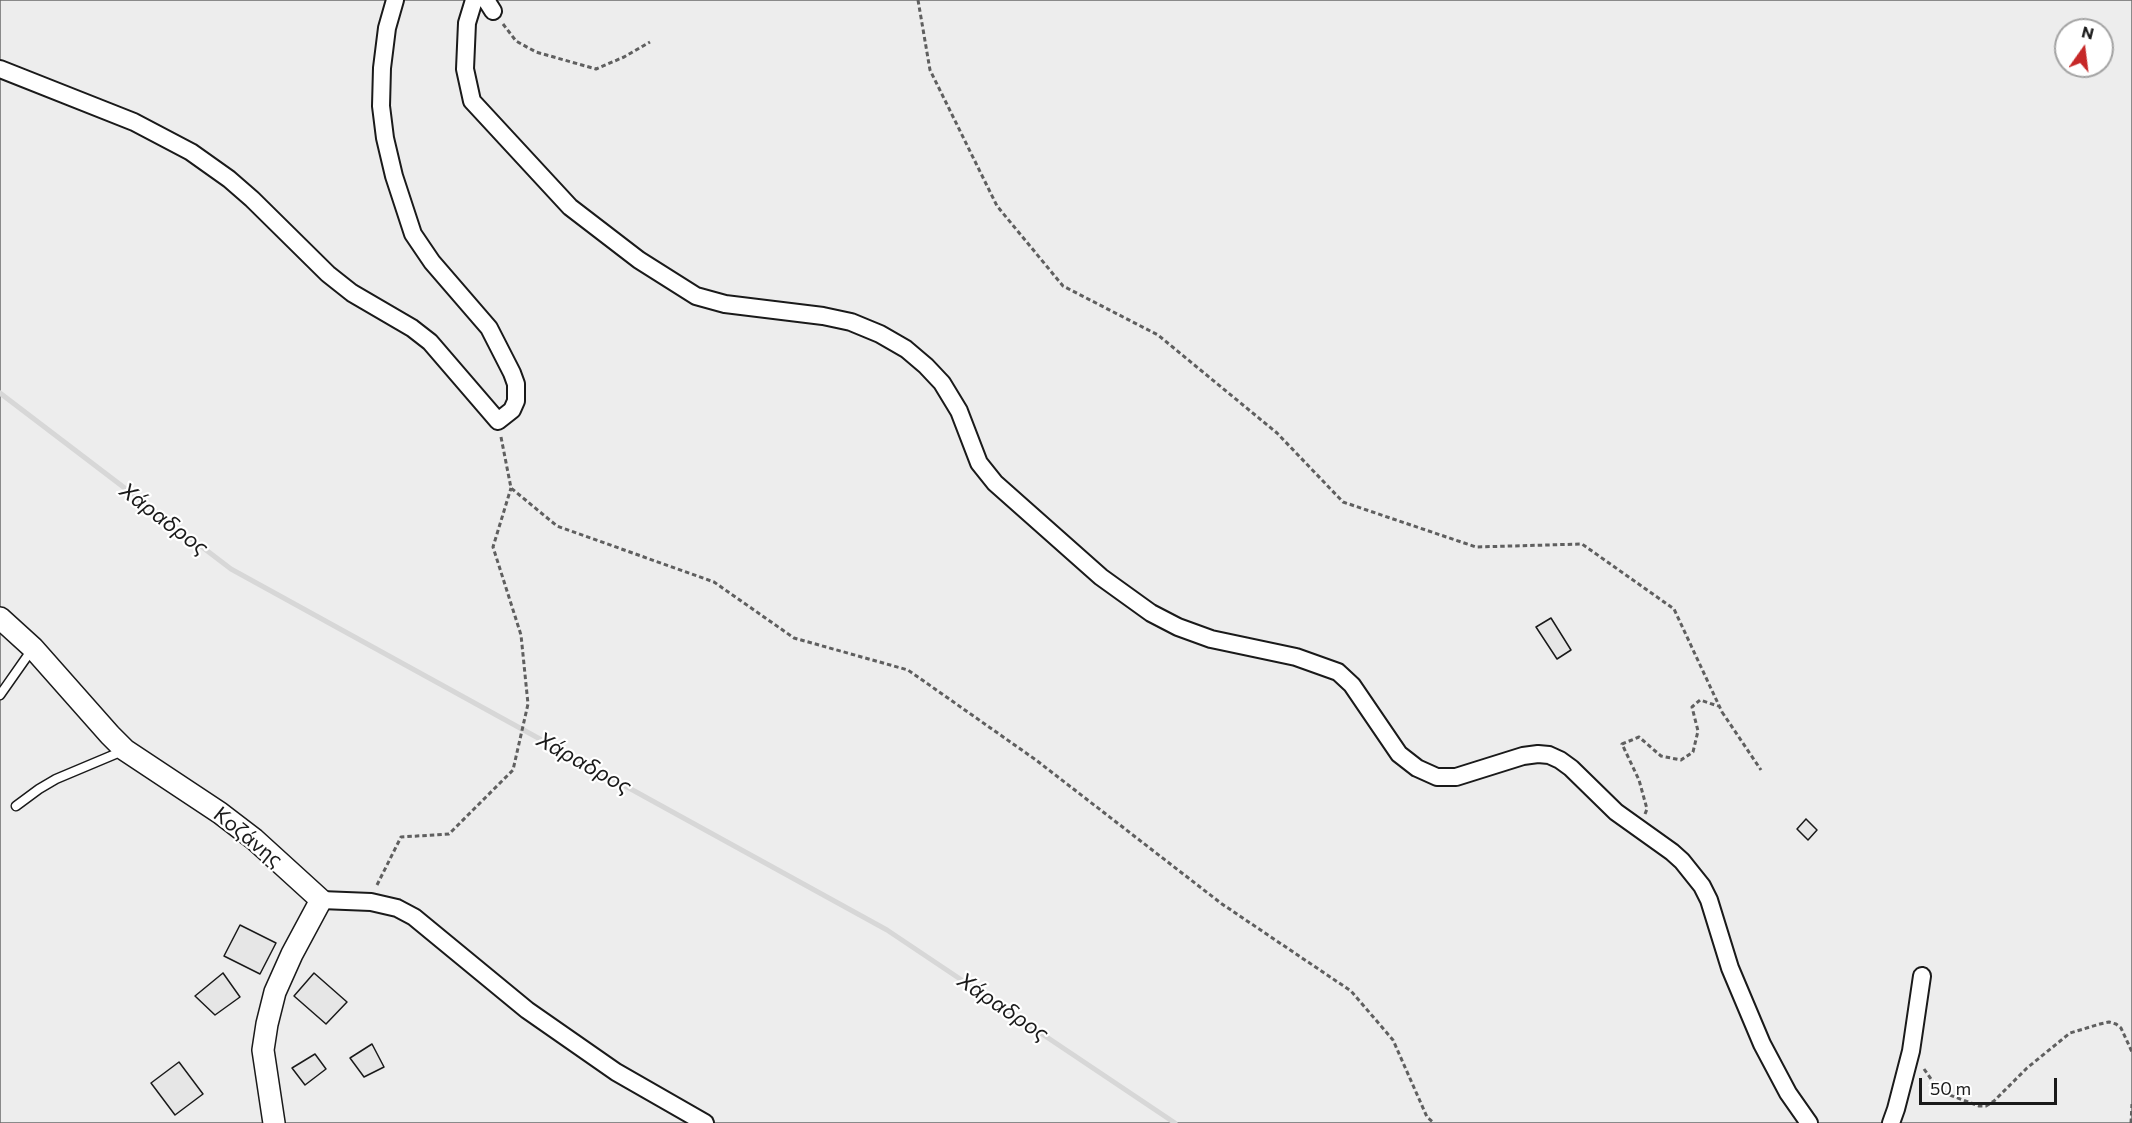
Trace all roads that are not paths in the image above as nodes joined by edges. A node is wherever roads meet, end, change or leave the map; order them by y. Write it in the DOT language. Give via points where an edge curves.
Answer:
graph roads {
  1 [pos="395,0"];
  2 [pos="474,0"];
  3 [pos="0,69"];
  4 [pos="0,618"];
  5 [pos="33,648"];
  6 [pos="0,695"];
  7 [pos="125,750"];
  8 [pos="16,806"];
  9 [pos="321,900"];
  10 [pos="1922,976"];
  11 [pos="274,1123"];
  12 [pos="705,1123"];
  13 [pos="1809,1123"];
  14 [pos="1891,1123"];
  1 -- 3 [label="street" via="382,68 385,138 413,234 489,328 512,373 516,401 512,410 498,421 430,342 328,274 229,179 191,152 134,122"];
  2 -- 13 [label="street" via="467,23 465,69 472,101 570,207 639,260 696,297 851,321 880,334 906,349 942,383 959,411 980,464 995,483 1101,577 1151,613 1211,639 1296,657 1338,672 1352,685 1400,754 1437,777 1456,777 1523,756 1549,755 1571,768 1616,812 1682,861 1709,900 1730,968 1762,1044"];
  4 -- 5 [label="street, Κοζάνης"];
  5 -- 6 [label="lane"];
  5 -- 7 [label="street, Κοζάνης"];
  7 -- 8 [label="lane" via="56,779"];
  7 -- 9 [label="street, Κοζάνης" via="254,839"];
  9 -- 11 [label="street" via="275,992 267,1024 263,1050"];
  9 -- 12 [label="street" via="371,902 414,917 527,1010 616,1072"];
  10 -- 14 [label="street" via="1911,1051"];
}
